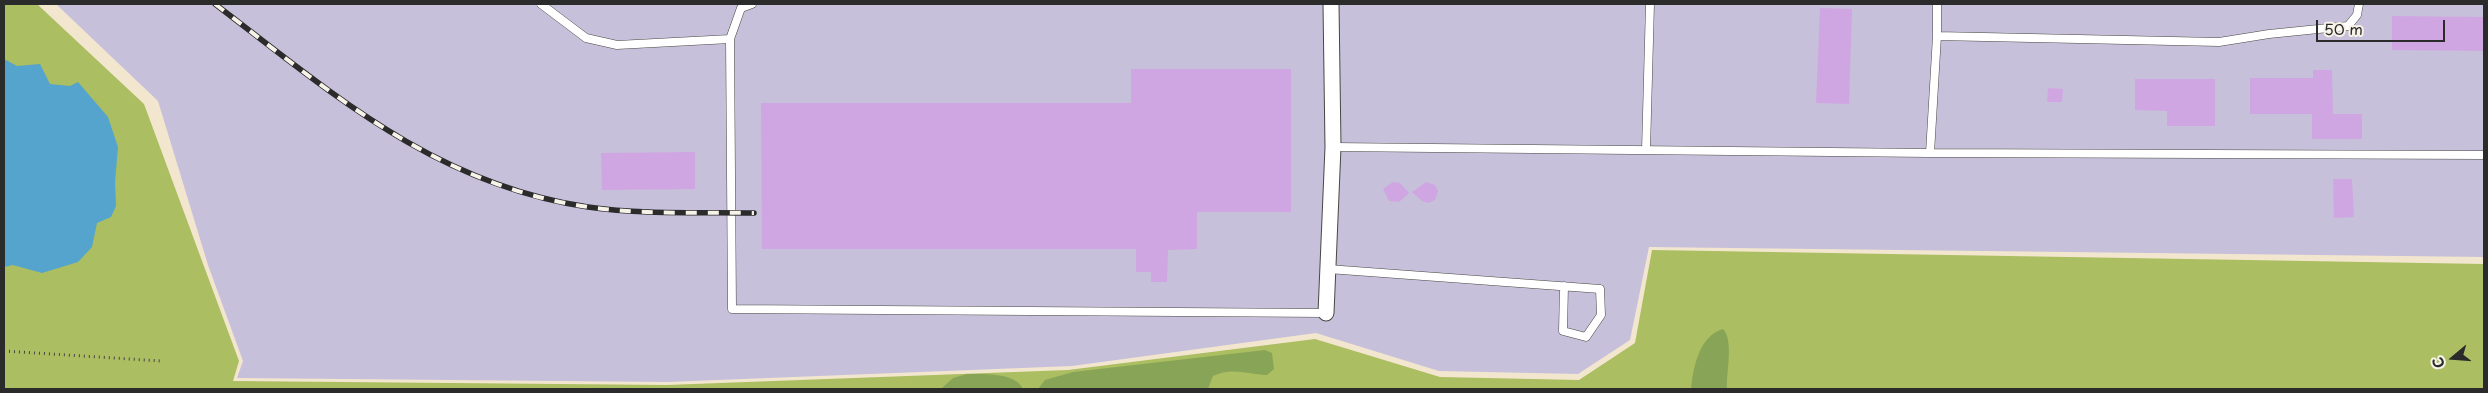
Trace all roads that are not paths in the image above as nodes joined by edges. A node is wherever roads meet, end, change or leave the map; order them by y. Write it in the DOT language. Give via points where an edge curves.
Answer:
graph roads {
  1 [pos="542,4"];
  2 [pos="752,4"];
  3 [pos="1331,4"];
  4 [pos="1650,4"];
  5 [pos="1937,4"];
  6 [pos="2359,4"];
  7 [pos="1936,36"];
  8 [pos="730,39"];
  9 [pos="1333,147"];
  10 [pos="1646,150"];
  11 [pos="1930,153"];
  12 [pos="2484,155"];
  13 [pos="1328,269"];
  14 [pos="1564,286"];
  15 [pos="1326,313"];
  1 -- 8 [label="lane" via="586,38 617,45"];
  2 -- 8 [label="lane" via="741,8"];
  3 -- 9 [label="street"];
  4 -- 10 [label="lane"];
  5 -- 7 [label="lane"];
  6 -- 7 [label="lane" via="2348,26 2219,42"];
  7 -- 11 [label="lane"];
  8 -- 15 [label="lane" via="732,309"];
  9 -- 10 [label="lane"];
  9 -- 13 [label="street"];
  10 -- 11 [label="lane"];
  11 -- 12 [label="lane"];
  13 -- 14 [label="lane"];
  13 -- 15 [label="street"];
  14 -- 14 [label="lane" via="1600,289 1602,315 1586,336 1562,331"];
}
